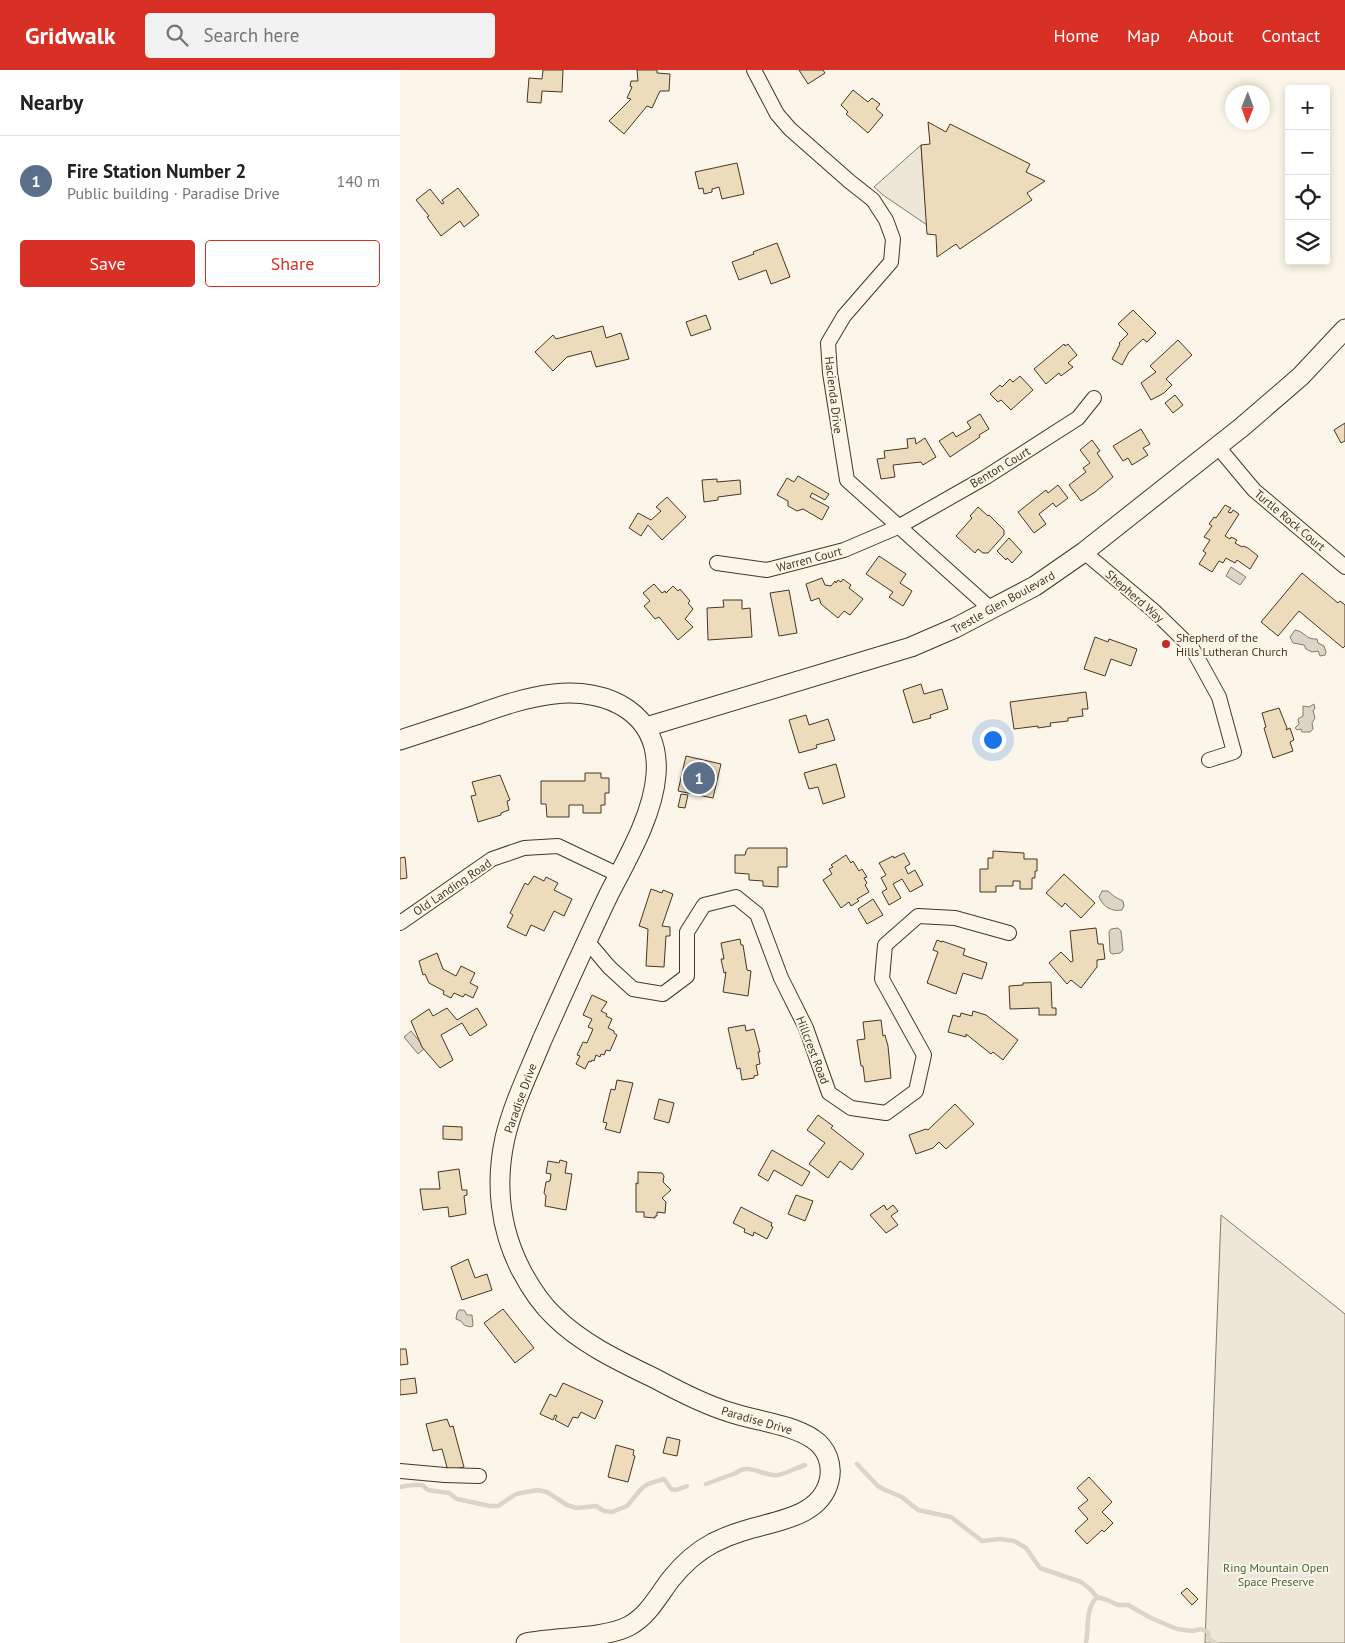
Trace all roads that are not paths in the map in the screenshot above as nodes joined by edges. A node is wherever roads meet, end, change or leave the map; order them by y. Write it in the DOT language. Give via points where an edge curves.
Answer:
graph roads {
  1 [pos="754,70"];
  2 [pos="1345,328"];
  3 [pos="1094,398"];
  4 [pos="1218,447"];
  5 [pos="898,527"];
  6 [pos="1084,552"];
  7 [pos="717,563"];
  8 [pos="1345,567"];
  9 [pos="992,610"];
  10 [pos="646,727"];
  11 [pos="400,740"];
  12 [pos="1209,760"];
  13 [pos="619,875"];
  14 [pos="400,923"];
  15 [pos="1009,933"];
  16 [pos="587,941"];
  17 [pos="400,1471"];
  18 [pos="479,1476"];
  19 [pos="526,1643"];
  1 -- 5 [label="street, Hacienda Drive" via="777,114 873,200 886,220 893,240 891,262 844,316 828,342 830,374 848,480"];
  2 -- 4 [label="street, Trestle Glen Boulevard" via="1301,376"];
  3 -- 5 [label="street, Benton Court" via="1078,418 986,477"];
  4 -- 6 [label="street, Trestle Glen Boulevard"];
  4 -- 8 [label="street, Turtle Rock Court" via="1254,490"];
  5 -- 7 [label="street, Warren Court" via="844,550 767,570"];
  5 -- 9 [label="street, Hacienda Drive"];
  6 -- 9 [label="street, Trestle Glen Boulevard" via="1035,586"];
  6 -- 12 [label="street, Shepherd Way" via="1192,648 1219,697 1234,752"];
  9 -- 10 [label="street, Trestle Glen Boulevard" via="910,647"];
  10 -- 11 [label="street, Paradise Drive" via="632,712 616,702 592,695 567,693 512,703"];
  10 -- 13 [label="street, Paradise Drive" via="655,754 655,784 646,814"];
  13 -- 14 [label="street, Old Landing Road" via="558,846 524,848 492,859"];
  13 -- 16 [label="street, Paradise Drive"];
  15 -- 16 [label="street, Hillcrest Road" via="955,918 918,916 886,945 882,979 924,1055 916,1091 886,1113 851,1108 829,1093 806,1028 781,978 757,914 736,898 704,905 687,932 687,976 663,994 633,989"];
  16 -- 19 [label="street, Paradise Drive" via="522,1087 505,1138 500,1179 502,1210 516,1260 538,1297 572,1332 633,1368 704,1403 809,1436 825,1452 830,1473 825,1493 808,1509 731,1535 697,1553 682,1566 644,1616 631,1625 609,1633"];
  17 -- 18 [label="street"];
}
